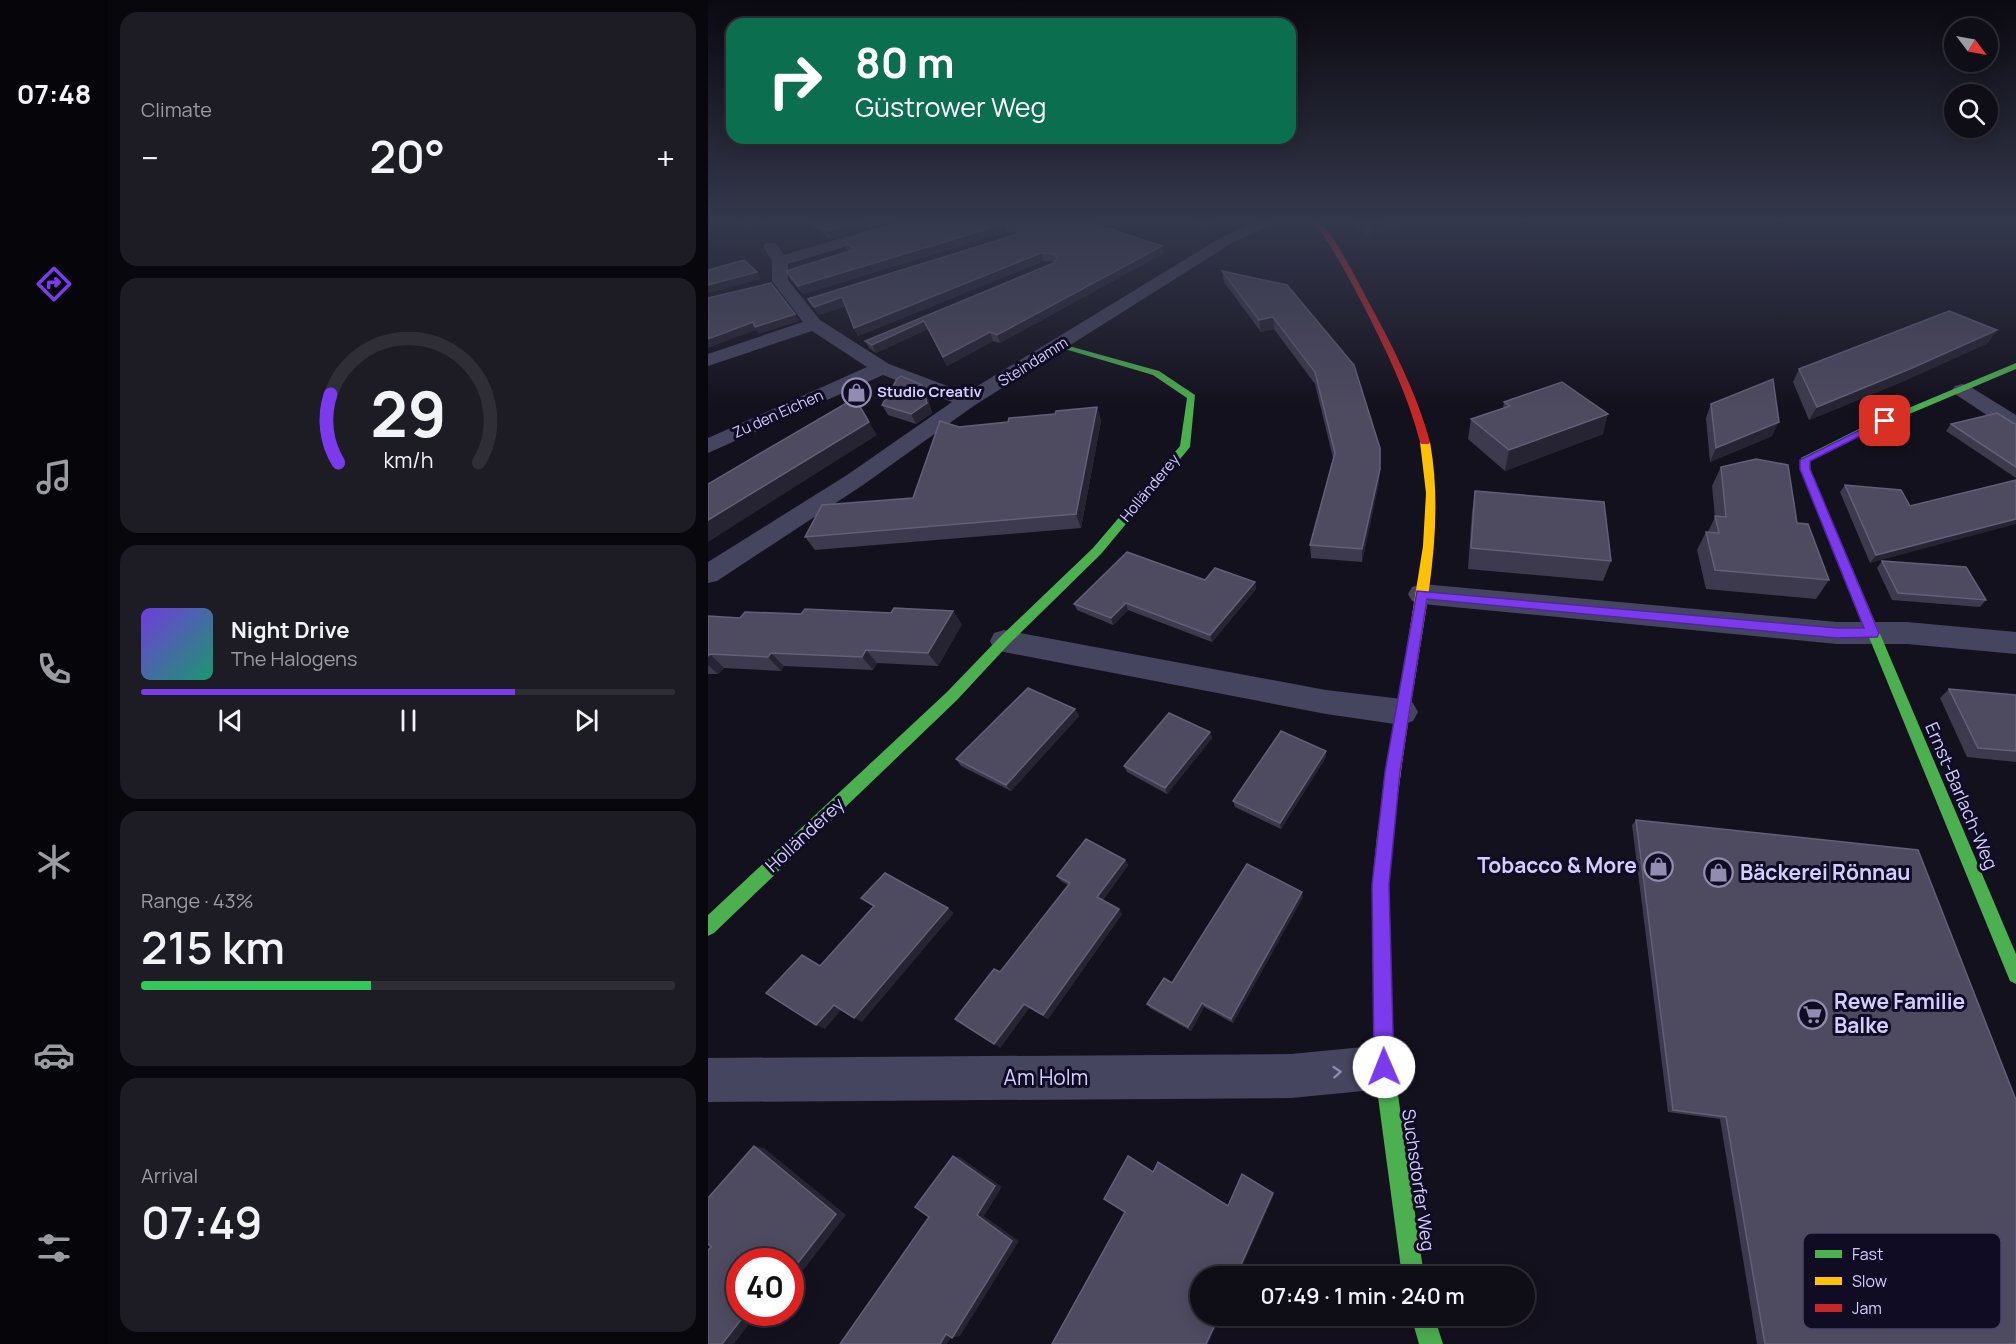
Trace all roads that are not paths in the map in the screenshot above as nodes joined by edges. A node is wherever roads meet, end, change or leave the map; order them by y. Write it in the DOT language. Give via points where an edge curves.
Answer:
graph roads {
  1 [pos="773,283"];
  2 [pos="782,283"];
  3 [pos="1159,283"];
  4 [pos="1355,283"];
  5 [pos="759,286"];
  6 [pos="814,324"];
  7 [pos="871,340"];
  8 [pos="1061,345"];
  9 [pos="850,348"];
  10 [pos="708,360"];
  11 [pos="2016,366"];
  12 [pos="882,368"];
  13 [pos="1962,390"];
  14 [pos="968,401"];
  15 [pos="2016,424"];
  16 [pos="708,447"];
  17 [pos="708,574"];
  18 [pos="1422,594"];
  19 [pos="1873,633"];
  20 [pos="1004,641"];
  21 [pos="2016,644"];
  22 [pos="1402,712"];
  23 [pos="708,927"];
  24 [pos="2016,974"];
  25 [pos="1384,1067"];
  26 [pos="708,1080"];
  27 [pos="1412,1266"];
  28 [pos="1426,1326"];
  29 [pos="1431,1344"];
  1 -- 5 [label="street"];
  2 -- 6 [label="street" via="805,303"];
  3 -- 8 [label="street, Steindamm"];
  4 -- 18 [label="street, Suchsdorfer Weg" via="1392,352 1420,419 1430,464 1430,520"];
  6 -- 9 [label="street"];
  6 -- 10 [label="street"];
  7 -- 9 [label="street"];
  8 -- 14 [label="street, Steindamm"];
  8 -- 20 [label="street, Holländerey" via="1156,373 1192,397 1185,447 1098,551"];
  9 -- 12 [label="street"];
  11 -- 13 [label="street"];
  12 -- 14 [label="street"];
  12 -- 16 [label="street, Zu den Eichen"];
  13 -- 15 [label="street"];
  13 -- 19 [label="street, Ernst-Barlach-Weg" via="1866,429 1805,460 1805,469"];
  14 -- 17 [label="street, Steindamm" via="855,480"];
  18 -- 19 [label="street" via="1837,633"];
  18 -- 22 [label="street, Suchsdorfer Weg"];
  19 -- 21 [label="street"];
  19 -- 24 [label="street, Ernst-Barlach-Weg"];
  20 -- 22 [label="street" via="1326,702"];
  20 -- 23 [label="street, Holländerey" via="952,696"];
  22 -- 25 [label="street, Suchsdorfer Weg" via="1380,885"];
  26 -- 25 [label="street, Am Holm, one-way" via="1291,1076"];
  25 -- 27 [label="street, Suchsdorfer Weg"];
  28 -- 29 [label="street"];
}
